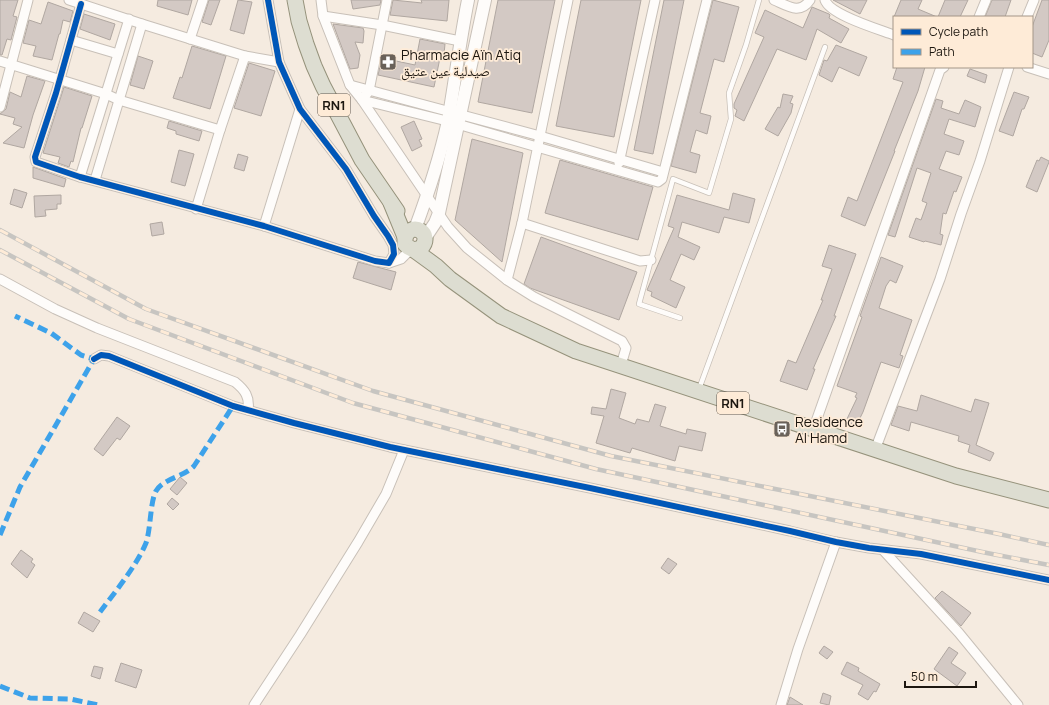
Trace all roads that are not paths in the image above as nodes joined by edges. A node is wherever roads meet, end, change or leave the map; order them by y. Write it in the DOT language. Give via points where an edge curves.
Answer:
graph roads {
  1 [pos="28,0"];
  2 [pos="69,0"];
  3 [pos="203,0"];
  4 [pos="268,0"];
  5 [pos="295,0"];
  6 [pos="321,0"];
  7 [pos="387,0"];
  8 [pos="468,0"];
  9 [pos="485,0"];
  10 [pos="568,0"];
  11 [pos="655,0"];
  12 [pos="707,0"];
  13 [pos="759,0"];
  14 [pos="774,0"];
  15 [pos="810,0"];
  16 [pos="825,0"];
  17 [pos="986,0"];
  18 [pos="1034,0"];
  19 [pos="81,4"];
  20 [pos="323,16"];
  21 [pos="979,16"];
  22 [pos="1027,16"];
  23 [pos="129,19"];
  24 [pos="142,24"];
  25 [pos="382,25"];
  26 [pos="893,35"];
  27 [pos="190,39"];
  28 [pos="71,40"];
  29 [pos="460,41"];
  30 [pos="826,47"];
  31 [pos="118,54"];
  32 [pos="245,56"];
  33 [pos="0,61"];
  34 [pos="279,62"];
  35 [pos="11,64"];
  36 [pos="943,68"];
  37 [pos="1009,68"];
  38 [pos="1030,68"];
  39 [pos="1049,74"];
  40 [pos="60,79"];
  41 [pos="350,85"];
  42 [pos="369,91"];
  43 [pos="106,94"];
  44 [pos="119,100"];
  45 [pos="362,100"];
  46 [pos="0,107"];
  47 [pos="300,109"];
  48 [pos="454,118"];
  49 [pos="220,130"];
  50 [pos="540,136"];
  51 [pos="537,148"];
  52 [pos="619,158"];
  53 [pos="618,171"];
  54 [pos="663,172"];
  55 [pos="80,177"];
  56 [pos="95,180"];
  57 [pos="428,196"];
  58 [pos="196,209"];
  59 [pos="439,213"];
  60 [pos="522,223"];
  61 [pos="264,226"];
  62 [pos="415,240"];
  63 [pos="651,260"];
  64 [pos="389,263"];
  65 [pos="0,279"];
  66 [pos="507,280"];
  67 [pos="680,318"];
  68 [pos="94,359"];
  69 [pos="621,365"];
  70 [pos="698,392"];
  71 [pos="248,410"];
  72 [pos="813,430"];
  73 [pos="404,450"];
  74 [pos="875,450"];
  75 [pos="1049,500"];
  76 [pos="836,542"];
  77 [pos="883,550"];
  78 [pos="1049,580"];
  79 [pos="254,705"];
  80 [pos="781,705"];
  81 [pos="1018,705"];
  1 -- 35 [label="street"];
  2 -- 19 [label="street"];
  3 -- 27 [label="street"];
  4 -- 34 [label="street"];
  5 -- 62 [label="main road, RN1" via="306,44 323,86 362,160"];
  6 -- 20 [label="street"];
  7 -- 25 [label="street"];
  8 -- 29 [label="street"];
  9 -- 48 [label="street"];
  10 -- 50 [label="street"];
  11 -- 52 [label="street"];
  12 -- 54 [label="street"];
  13 -- 63 [label="lane" via="729,93 731,120 709,193 673,179"];
  14 -- 15 [label="street" via="795,9 804,7"];
  16 -- 26 [label="street" via="836,12"];
  17 -- 21 [label="street"];
  18 -- 22 [label="street"];
  19 -- 23 [label="street"];
  19 -- 28 [label="street"];
  20 -- 25 [label="street"];
  20 -- 41 [label="street"];
  23 -- 24 [label="street"];
  23 -- 31 [label="street"];
  24 -- 27 [label="street"];
  24 -- 44 [label="street"];
  25 -- 29 [label="street"];
  25 -- 42 [label="street"];
  27 -- 32 [label="street"];
  28 -- 31 [label="street"];
  28 -- 40 [label="street"];
  29 -- 48 [label="street"];
  30 -- 70 [label="lane"];
  31 -- 43 [label="street"];
  32 -- 34 [label="street"];
  32 -- 49 [label="street"];
  33 -- 35 [label="street"];
  34 -- 47 [label="street"];
  35 -- 40 [label="street"];
  35 -- 46 [label="street"];
  36 -- 72 [label="street"];
  37 -- 74 [label="street" via="940,279"];
  38 -- 39 [label="street"];
  40 -- 43 [label="street"];
  40 -- 55 [label="street" via="35,160"];
  41 -- 42 [label="street"];
  41 -- 45 [label="street"];
  42 -- 45 [label="street"];
  42 -- 48 [label="street"];
  43 -- 44 [label="street"];
  43 -- 55 [label="street"];
  44 -- 49 [label="street"];
  44 -- 56 [label="street"];
  45 -- 48 [label="street"];
  45 -- 57 [label="street"];
  47 -- 61 [label="street"];
  47 -- 64 [label="street" via="346,169 388,236 394,254"];
  48 -- 50 [label="street"];
  48 -- 51 [label="street"];
  48 -- 57 [label="street"];
  48 -- 59 [label="street"];
  49 -- 58 [label="street"];
  50 -- 51 [label="street"];
  50 -- 52 [label="street"];
  51 -- 53 [label="street"];
  51 -- 60 [label="street"];
  52 -- 53 [label="street"];
  52 -- 54 [label="street"];
  53 -- 54 [label="street" via="658,182 662,180"];
  55 -- 56 [label="street"];
  56 -- 58 [label="street"];
  57 -- 59 [label="street"];
  57 -- 62 [label="street"];
  58 -- 61 [label="street"];
  59 -- 62 [label="street" via="435,223"];
  59 -- 66 [label="street" via="467,248"];
  60 -- 63 [label="street" via="640,261"];
  60 -- 66 [label="street"];
  61 -- 64 [label="street" via="375,261"];
  62 -- 64 [label="street" via="401,260"];
  62 -- 69 [label="main road, RN1" via="450,279 501,316 576,351"];
  63 -- 67 [label="lane" via="639,304"];
  65 -- 71 [label="street" via="55,309 235,382 246,393 249,401"];
  66 -- 69 [label="street" via="534,297 622,341 626,348"];
  68 -- 71 [label="street" via="101,355 109,356"];
  69 -- 70 [label="main road, RN1"];
  70 -- 72 [label="main road, RN1"];
  71 -- 73 [label="street"];
  72 -- 74 [label="main road, RN1"];
  73 -- 76 [label="street"];
  73 -- 79 [label="street" via="386,494 362,535"];
  74 -- 75 [label="main road, RN1" via="956,476"];
  76 -- 77 [label="street"];
  76 -- 80 [label="street"];
  77 -- 78 [label="street" via="921,554"];
  77 -- 81 [label="street" via="959,633"];
}
